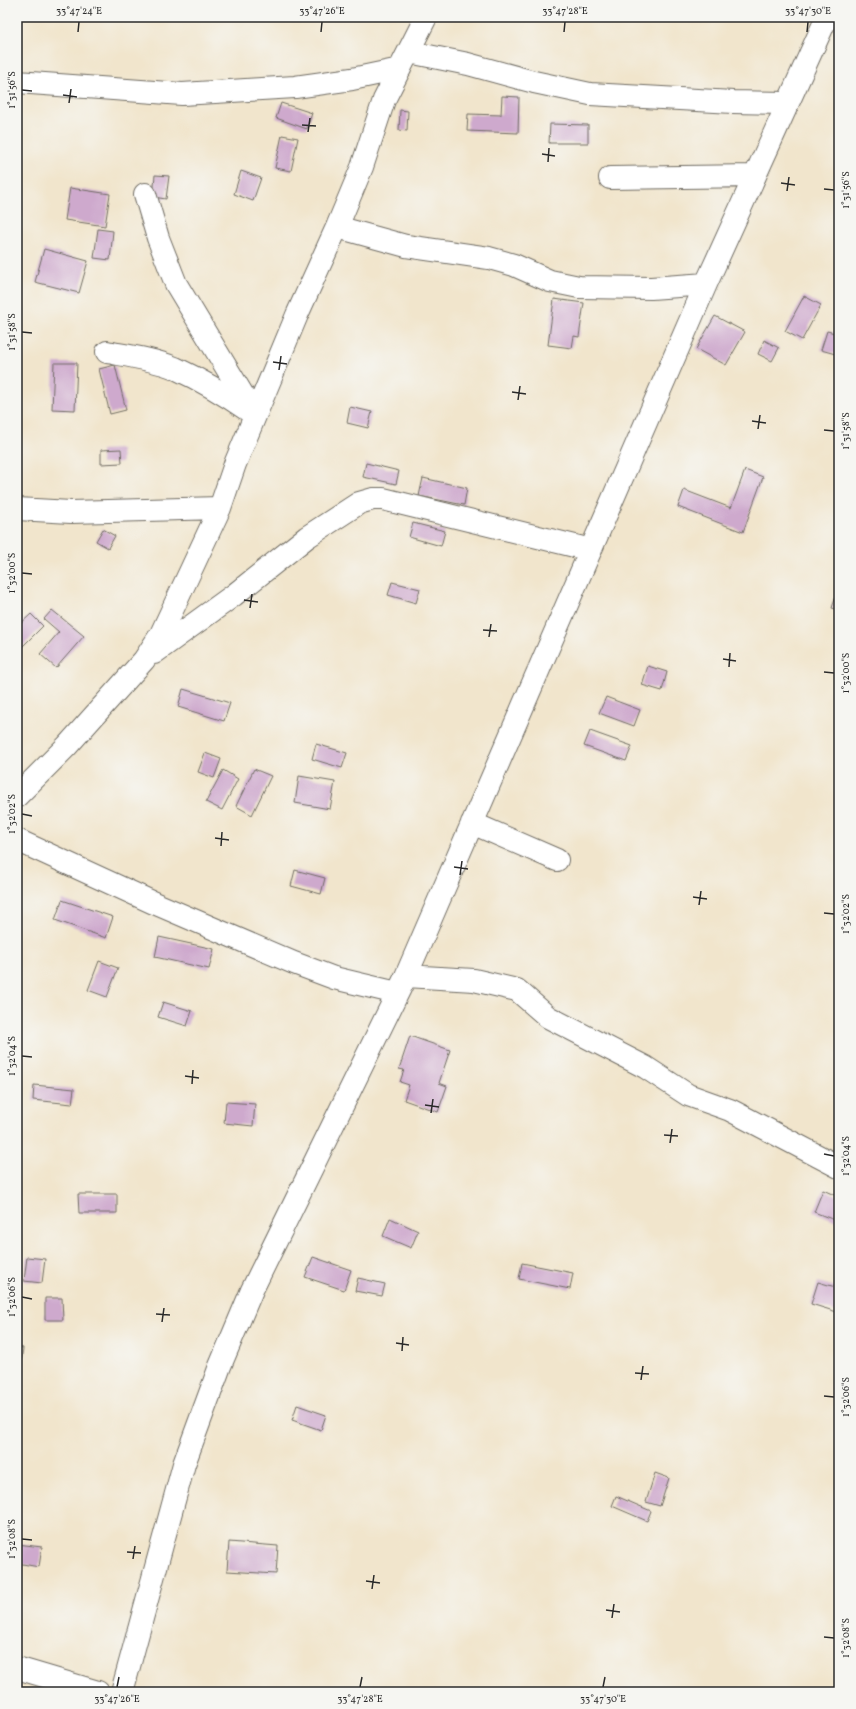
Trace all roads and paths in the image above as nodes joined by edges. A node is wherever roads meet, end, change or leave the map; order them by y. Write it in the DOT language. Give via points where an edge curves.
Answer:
graph roads {
  1 [pos="426,17"];
  2 [pos="827,17"];
  3 [pos="404,60"];
  4 [pos="17,82"];
  5 [pos="788,103"];
  6 [pos="755,176"];
  7 [pos="610,178"];
  8 [pos="145,194"];
  9 [pos="337,227"];
  10 [pos="706,284"];
  11 [pos="107,352"];
  12 [pos="255,415"];
  13 [pos="220,508"];
  14 [pos="17,509"];
  15 [pos="591,550"];
  16 [pos="144,660"];
  17 [pos="17,796"];
  18 [pos="472,823"];
  19 [pos="17,840"];
  20 [pos="557,860"];
  21 [pos="401,984"];
  22 [pos="839,1167"];
  23 [pos="17,1668"];
  24 [pos="98,1692"];
  25 [pos="122,1692"];
  1 -- 3 [label="street"];
  2 -- 5 [label="street"];
  3 -- 4 [label="street" via="352,79 295,87 182,94"];
  3 -- 5 [label="street" via="468,64 590,94"];
  3 -- 9 [label="street" via="384,100 362,167"];
  5 -- 6 [label="street"];
  6 -- 7 [label="street"];
  6 -- 10 [label="street"];
  8 -- 12 [label="street" via="158,238 176,284"];
  9 -- 10 [label="street" via="406,246 489,258 514,265 550,281 579,287 651,288"];
  9 -- 12 [label="street" via="296,315"];
  10 -- 15 [label="street"];
  11 -- 12 [label="street" via="151,360 175,368 224,394"];
  12 -- 13 [label="street" via="234,464"];
  13 -- 14 [label="street" via="71,512"];
  13 -- 16 [label="street" via="161,634"];
  15 -- 16 [label="street" via="383,499 367,500 306,537 234,595"];
  15 -- 18 [label="street"];
  16 -- 17 [label="street" via="67,746"];
  18 -- 20 [label="street"];
  18 -- 21 [label="street"];
  19 -- 21 [label="street" via="294,963 334,978"];
  21 -- 22 [label="street" via="474,980 517,990 548,1017 645,1067 688,1095 730,1110"];
  21 -- 25 [label="street" via="252,1290 220,1366 184,1464"];
  23 -- 24 [label="street"];
}
